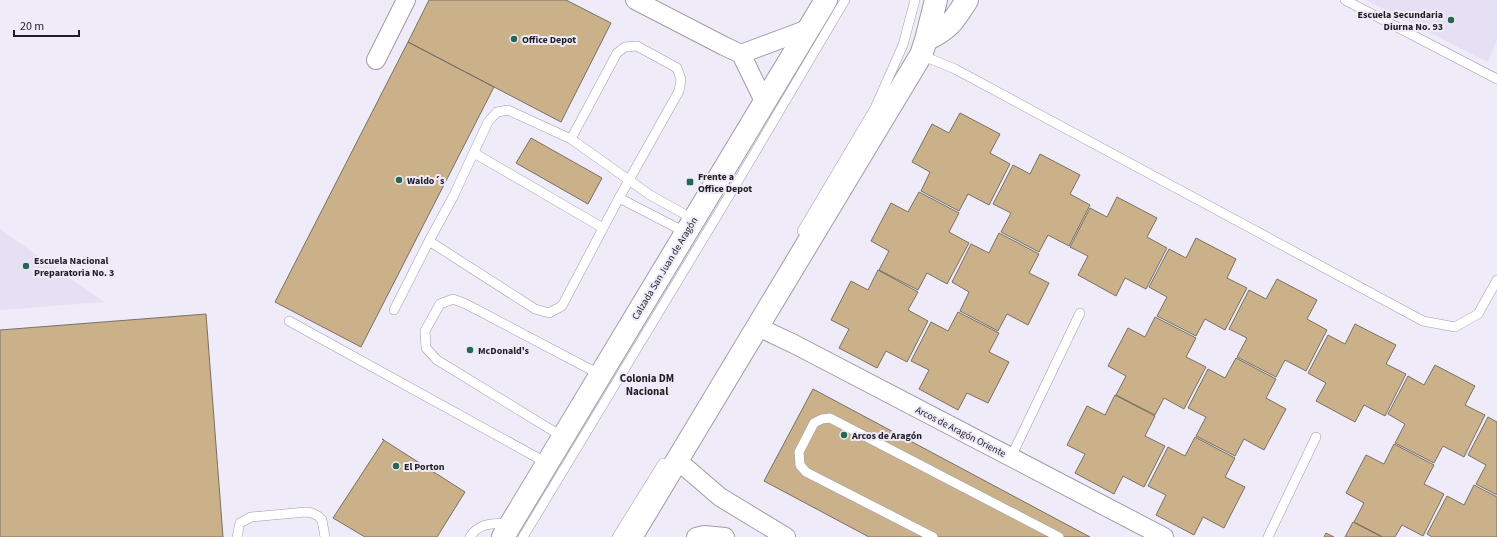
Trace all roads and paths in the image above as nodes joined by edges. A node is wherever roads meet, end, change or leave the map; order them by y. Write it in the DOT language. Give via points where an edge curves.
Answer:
graph roads {
  1 [pos="406,0"];
  2 [pos="636,0"];
  3 [pos="826,0"];
  4 [pos="845,0"];
  5 [pos="915,0"];
  6 [pos="936,0"];
  7 [pos="967,0"];
  8 [pos="1345,0"];
  9 [pos="808,29"];
  10 [pos="924,48"];
  11 [pos="741,54"];
  12 [pos="376,60"];
  13 [pos="1497,78"];
  14 [pos="765,103"];
  15 [pos="572,139"];
  16 [pos="474,153"];
  17 [pos="628,180"];
  18 [pos="619,198"];
  19 [pos="690,225"];
  20 [pos="603,228"];
  21 [pos="798,239"];
  22 [pos="429,241"];
  23 [pos="1497,280"];
  24 [pos="394,310"];
  25 [pos="1080,313"];
  26 [pos="289,321"];
  27 [pos="758,327"];
  28 [pos="599,374"];
  29 [pos="563,437"];
  30 [pos="1316,437"];
  31 [pos="1011,457"];
  32 [pos="672,458"];
  33 [pos="547,463"];
  34 [pos="512,532"];
  35 [pos="237,537"];
  36 [pos="325,537"];
  37 [pos="470,537"];
  38 [pos="617,537"];
  39 [pos="631,537"];
  40 [pos="696,537"];
  41 [pos="725,537"];
  42 [pos="786,537"];
  43 [pos="933,537"];
  44 [pos="1059,537"];
  45 [pos="1164,537"];
  46 [pos="1268,537"];
  1 -- 12 [label="street"];
  2 -- 11 [label="street"];
  3 -- 9 [label="main road, Calzada San Juan de Aragón"];
  4 -- 34 [label="lane" via="741,176"];
  5 -- 21 [label="lane" via="903,45 875,108"];
  6 -- 10 [label="main road"];
  7 -- 10 [label="main road" via="952,24"];
  8 -- 13 [label="lane"];
  9 -- 11 [label="street"];
  9 -- 14 [label="main road, Calzada San Juan de Aragón"];
  10 -- 23 [label="lane" via="955,69 1423,321 1455,327 1478,314"];
  10 -- 27 [label="main road"];
  11 -- 14 [label="street"];
  14 -- 19 [label="main road, Calzada San Juan de Aragón"];
  15 -- 16 [label="lane" via="508,110 497,112 488,122"];
  15 -- 17 [label="lane"];
  15 -- 17 [label="lane" via="617,53 625,47 637,46 677,68 681,79 679,91"];
  16 -- 20 [label="lane"];
  16 -- 22 [label="lane"];
  17 -- 18 [label="lane"];
  17 -- 19 [label="lane"];
  18 -- 19 [label="lane"];
  18 -- 20 [label="lane"];
  19 -- 28 [label="main road, Calzada San Juan de Aragón"];
  20 -- 22 [label="lane" via="562,306 549,313 535,309"];
  22 -- 24 [label="lane"];
  25 -- 31 [label="lane"];
  26 -- 33 [label="lane"];
  27 -- 31 [label="street, Arcos de Aragón Oriente"];
  27 -- 32 [label="main road"];
  28 -- 29 [label="main road, Calzada San Juan de Aragón"];
  28 -- 29 [label="lane" via="453,299 440,304 424,330 426,348 437,360"];
  29 -- 33 [label="main road, Calzada San Juan de Aragón"];
  30 -- 46 [label="lane"];
  31 -- 45 [label="street, Arcos de Aragón Oriente"];
  32 -- 38 [label="lane"];
  32 -- 39 [label="main road"];
  32 -- 42 [label="street" via="720,497"];
  33 -- 34 [label="main road, Calzada San Juan de Aragón"];
  34 -- 37 [label="lane" via="490,524 480,527"];
  35 -- 36 [label="lane" via="240,524 251,518 306,512 322,520"];
  40 -- 41 [label="street"];
  43 -- 44 [label="lane" via="806,472 800,465 798,452 814,423 830,418"];
}
